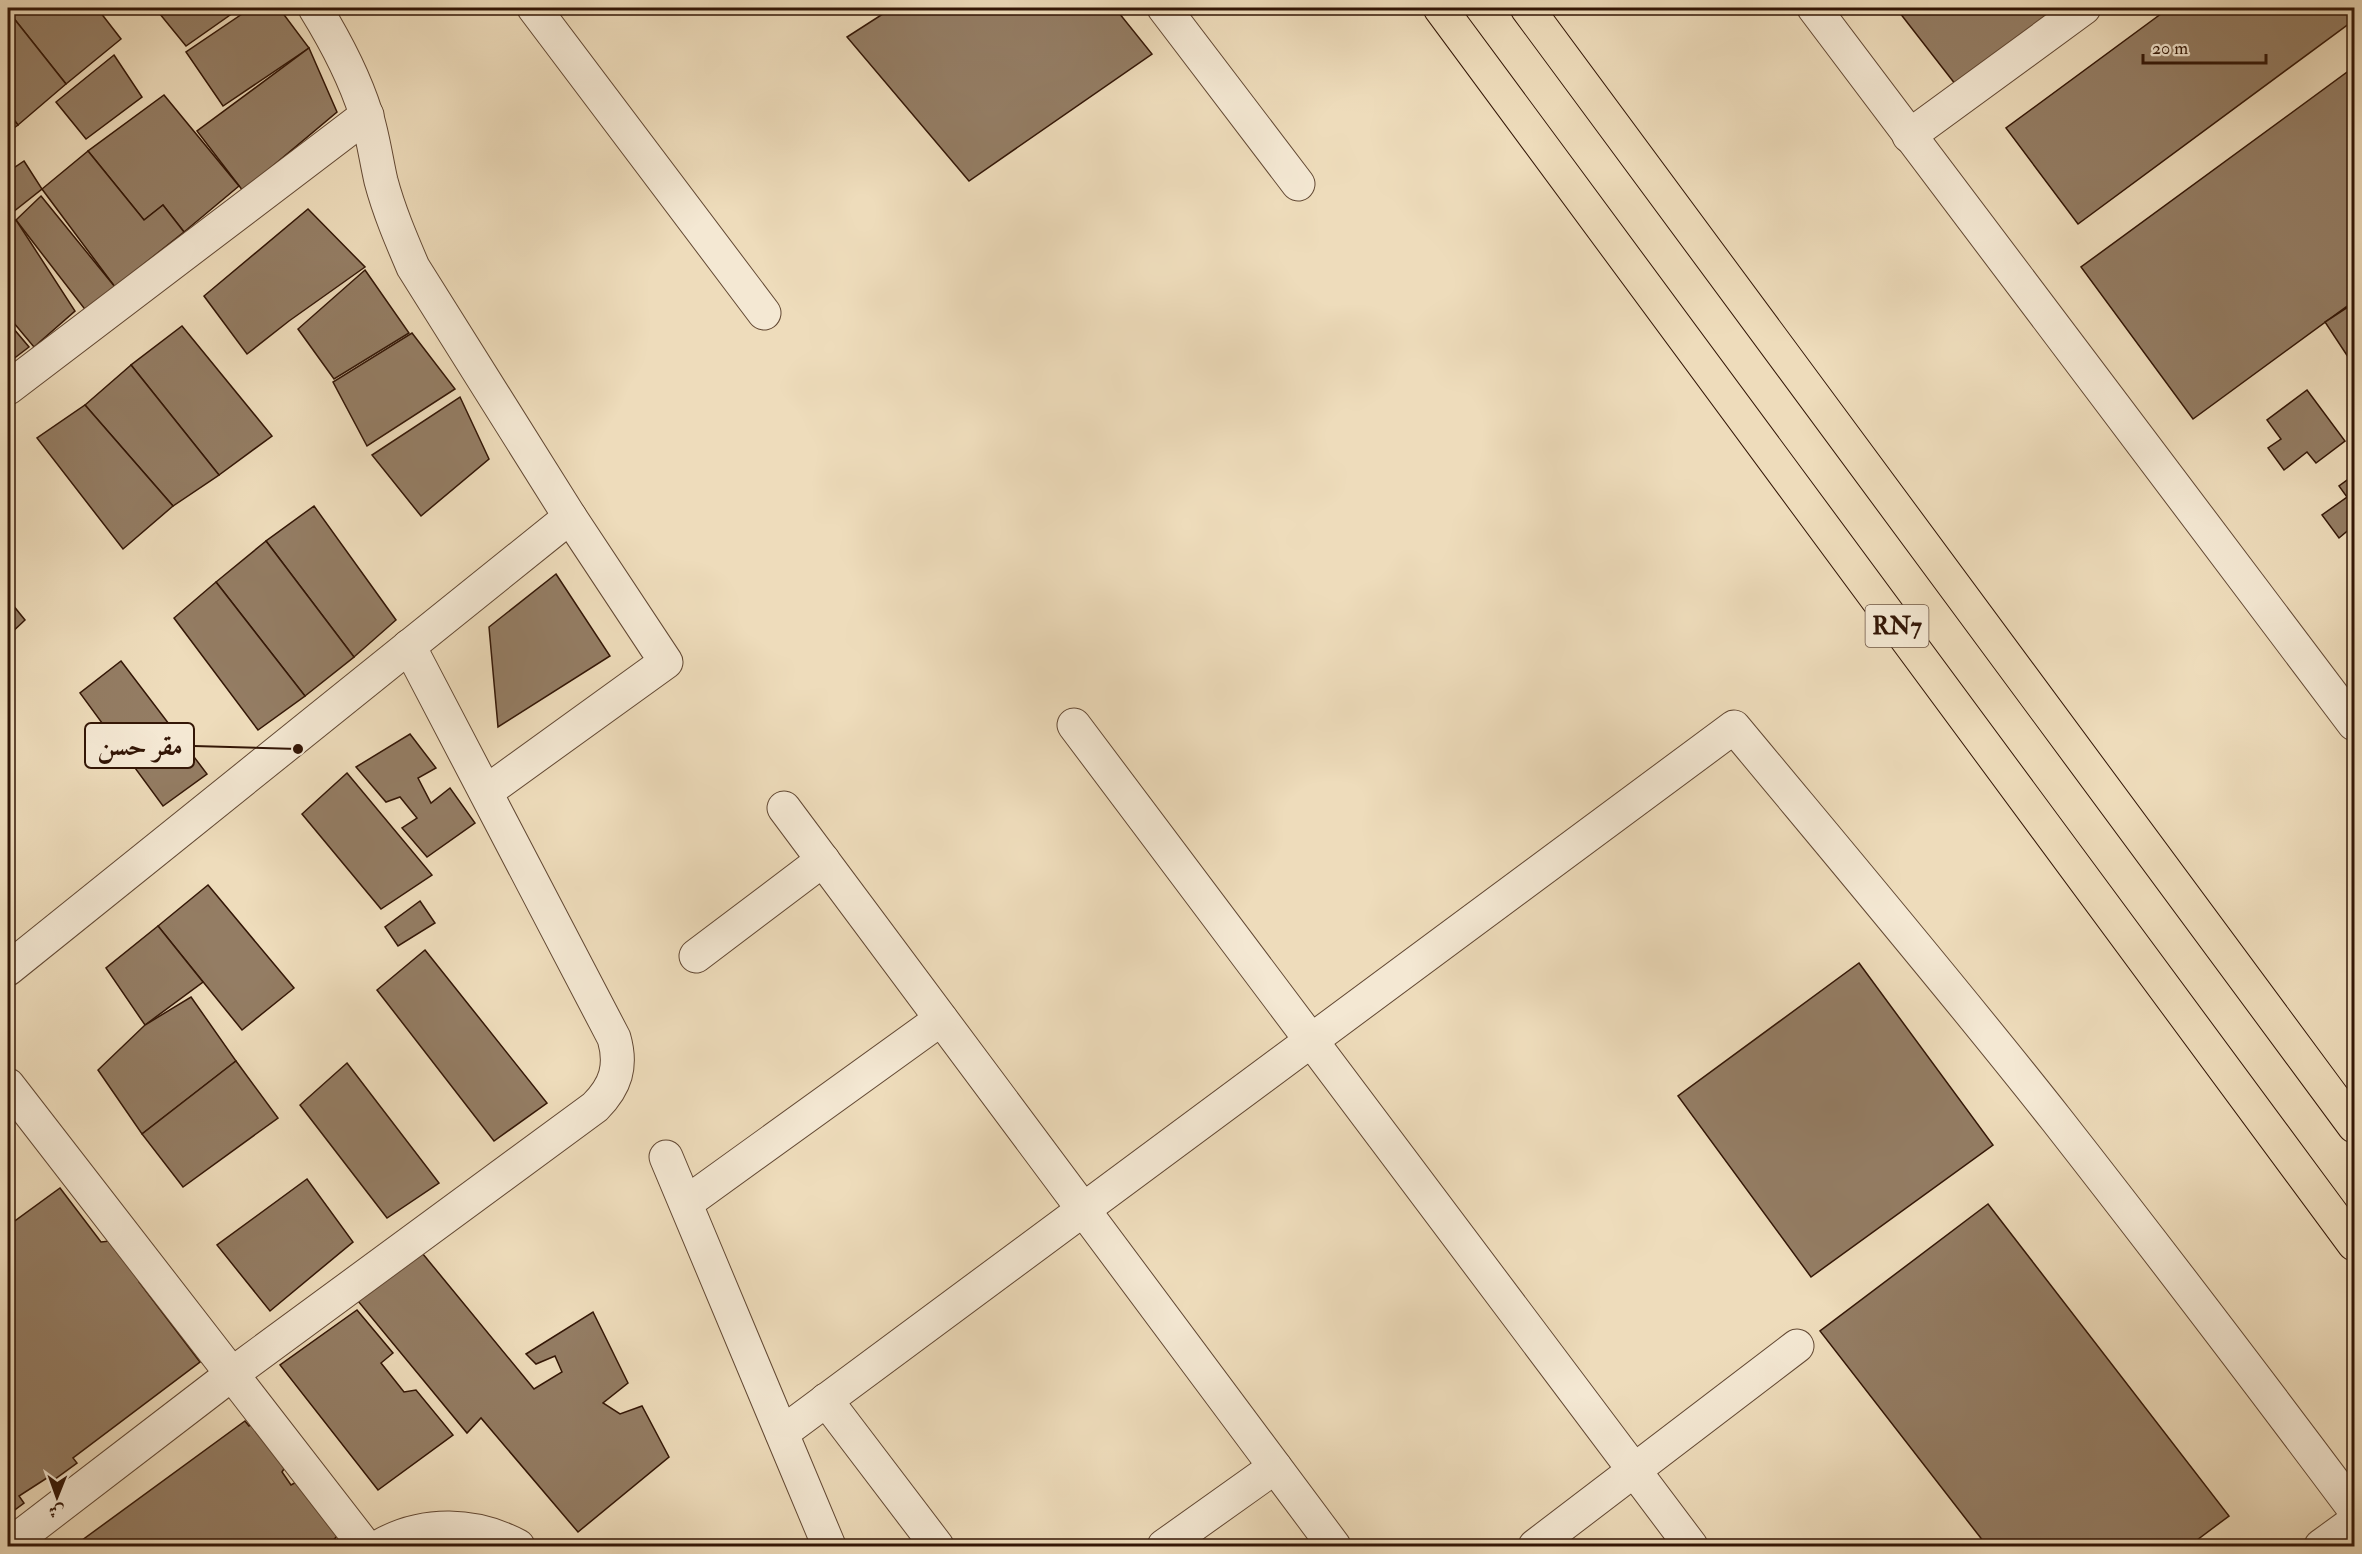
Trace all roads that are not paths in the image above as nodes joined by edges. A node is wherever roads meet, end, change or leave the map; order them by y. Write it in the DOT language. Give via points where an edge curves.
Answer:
graph roads {
  1 [pos="315,8"];
  2 [pos="534,8"];
  3 [pos="1164,8"];
  4 [pos="1440,8"];
  5 [pos="1527,8"];
  6 [pos="1814,8"];
  7 [pos="2084,8"];
  8 [pos="367,115"];
  9 [pos="1909,136"];
  10 [pos="1298,184"];
  11 [pos="764,313"];
  12 [pos="8,388"];
  13 [pos="570,517"];
  14 [pos="409,646"];
  15 [pos="2355,724"];
  16 [pos="1074,726"];
  17 [pos="486,792"];
  18 [pos="784,808"];
  19 [pos="823,860"];
  20 [pos="696,956"];
  21 [pos="8,969"];
  22 [pos="941,1019"];
  23 [pos="1310,1040"];
  24 [pos="8,1085"];
  25 [pos="2355,1126"];
  26 [pos="666,1157"];
  27 [pos="686,1203"];
  28 [pos="1083,1209"];
  29 [pos="2355,1244"];
  30 [pos="1797,1346"];
  31 [pos="231,1374"];
  32 [pos="826,1400"];
  33 [pos="782,1433"];
  34 [pos="1275,1467"];
  35 [pos="1634,1471"];
  36 [pos="2355,1509"];
  37 [pos="2355,1522"];
  38 [pos="8,1546"];
  39 [pos="364,1546"];
  40 [pos="380,1546"];
  41 [pos="518,1546"];
  42 [pos="829,1546"];
  43 [pos="937,1546"];
  44 [pos="1164,1546"];
  45 [pos="1334,1546"];
  46 [pos="1535,1546"];
  47 [pos="1691,1546"];
  48 [pos="2321,1546"];
  1 -- 8 [label="street" via="352,75"];
  2 -- 11 [label="street"];
  3 -- 10 [label="street"];
  4 -- 29 [label="highway, RN7"];
  5 -- 25 [label="highway, RN7"];
  6 -- 9 [label="street"];
  7 -- 9 [label="street"];
  8 -- 12 [label="street"];
  8 -- 13 [label="street" via="394,224 413,267"];
  9 -- 15 [label="street"];
  13 -- 14 [label="street"];
  13 -- 17 [label="street" via="666,663"];
  14 -- 17 [label="street"];
  14 -- 21 [label="street"];
  16 -- 23 [label="street"];
  17 -- 31 [label="street" via="614,1038 618,1053 614,1083 595,1107"];
  18 -- 19 [label="street"];
  19 -- 20 [label="street"];
  19 -- 22 [label="street"];
  22 -- 27 [label="street"];
  22 -- 28 [label="street"];
  23 -- 28 [label="street"];
  23 -- 35 [label="street"];
  23 -- 36 [label="street" via="1734,728 2054,1118"];
  24 -- 31 [label="street"];
  26 -- 27 [label="street"];
  27 -- 33 [label="street"];
  28 -- 32 [label="street"];
  28 -- 34 [label="street"];
  30 -- 35 [label="street"];
  31 -- 38 [label="street"];
  31 -- 39 [label="street"];
  32 -- 33 [label="street"];
  32 -- 43 [label="street"];
  33 -- 42 [label="street"];
  34 -- 44 [label="street"];
  34 -- 45 [label="street"];
  35 -- 46 [label="street"];
  35 -- 47 [label="street"];
  37 -- 48 [label="street"];
  40 -- 41 [label="street" via="416,1531 443,1527 494,1534"];
}
